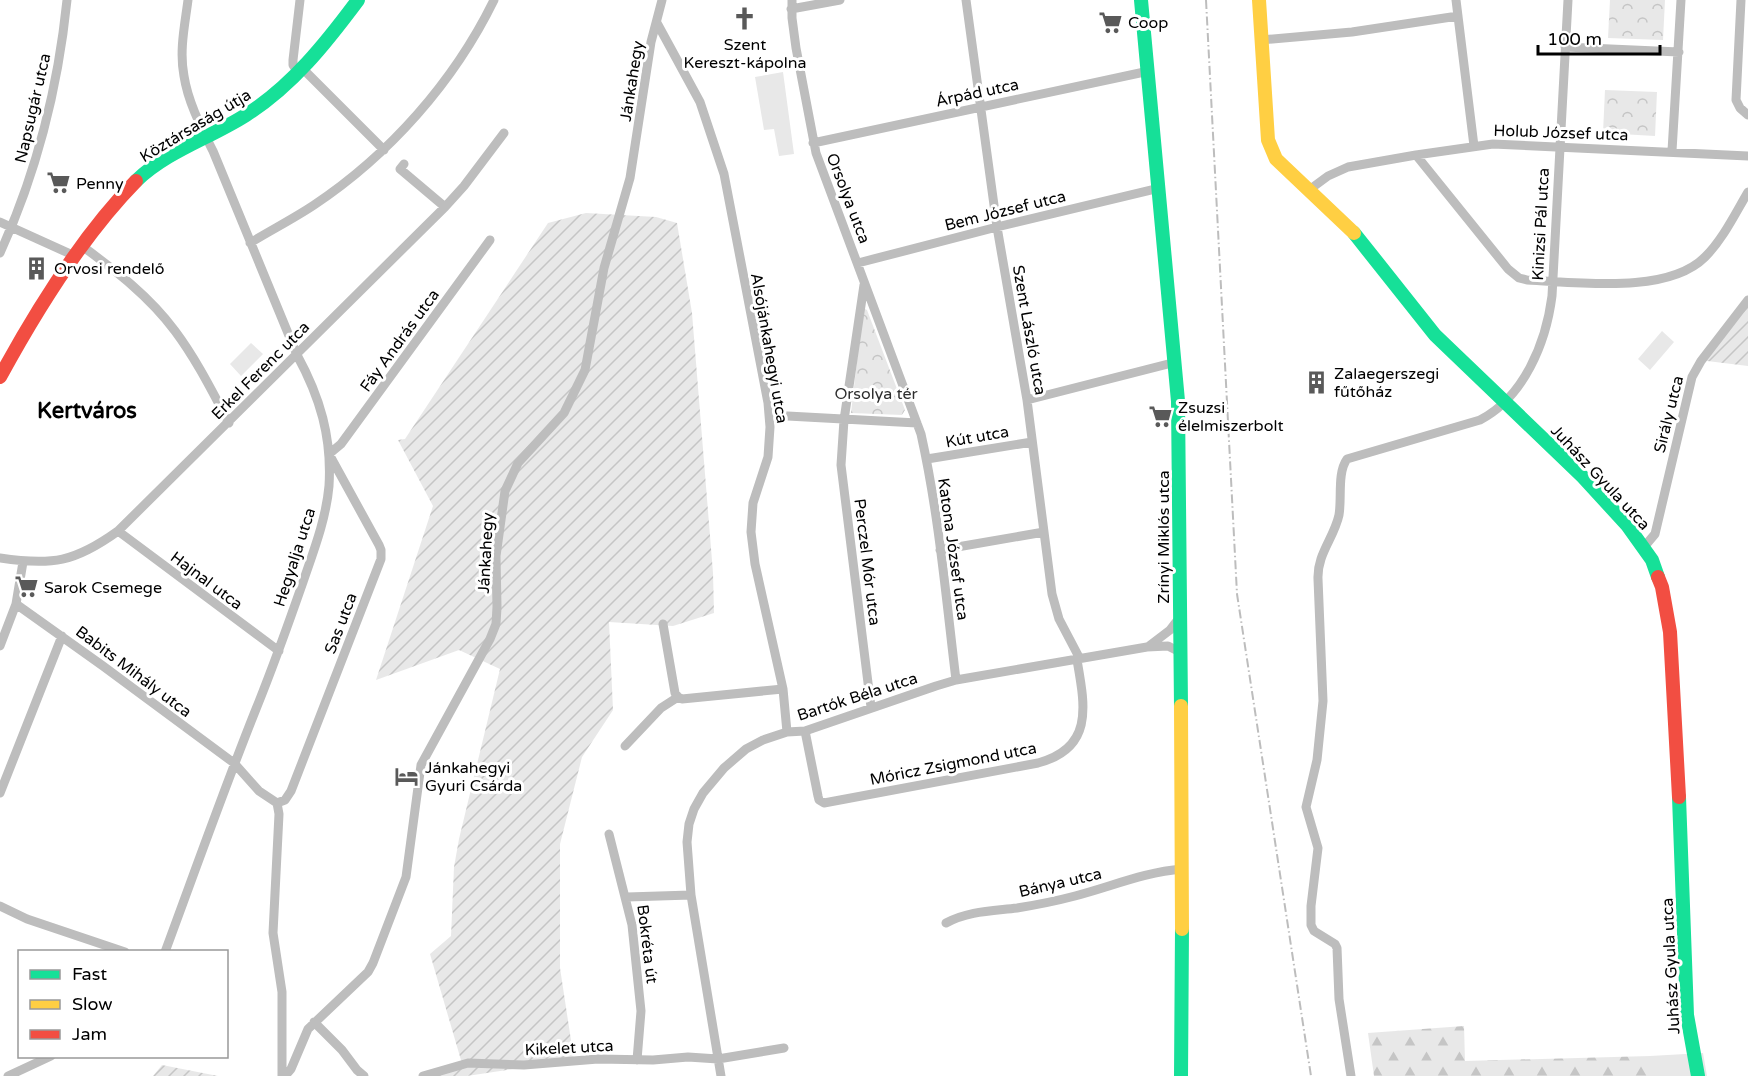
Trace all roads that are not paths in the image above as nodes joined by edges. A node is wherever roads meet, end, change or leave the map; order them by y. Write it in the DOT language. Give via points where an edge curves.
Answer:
graph roads {
  1 [pos="66,0"];
  2 [pos="188,0"];
  3 [pos="300,0"];
  4 [pos="358,0"];
  5 [pos="494,0"];
  6 [pos="662,0"];
  7 [pos="840,0"];
  8 [pos="966,0"];
  9 [pos="1141,0"];
  10 [pos="1259,0"];
  11 [pos="1456,0"];
  12 [pos="1568,0"];
  13 [pos="1681,0"];
  14 [pos="1741,0"];
  15 [pos="792,4"];
  16 [pos="1458,16"];
  17 [pos="657,22"];
  18 [pos="1261,40"];
  19 [pos="1565,47"];
  20 [pos="1679,51"];
  21 [pos="299,69"];
  22 [pos="1149,71"];
  23 [pos="982,106"];
  24 [pos="1748,115"];
  25 [pos="504,133"];
  26 [pos="206,138"];
  27 [pos="813,143"];
  28 [pos="1474,146"];
  29 [pos="1559,147"];
  30 [pos="384,150"];
  31 [pos="1672,152"];
  32 [pos="1416,155"];
  33 [pos="1748,156"];
  34 [pos="404,164"];
  35 [pos="1159,188"];
  36 [pos="1309,190"];
  37 [pos="1748,192"];
  38 [pos="445,207"];
  39 [pos="0,222"];
  40 [pos="11,227"];
  41 [pos="997,227"];
  42 [pos="490,240"];
  43 [pos="250,243"];
  44 [pos="79,251"];
  45 [pos="0,253"];
  46 [pos="858,263"];
  47 [pos="1553,281"];
  48 [pos="864,283"];
  49 [pos="1748,300"];
  50 [pos="297,356"];
  51 [pos="1176,362"];
  52 [pos="0,377"];
  53 [pos="1027,400"];
  54 [pos="1504,401"];
  55 [pos="769,415"];
  56 [pos="844,420"];
  57 [pos="229,423"];
  58 [pos="917,423"];
  59 [pos="1032,442"];
  60 [pos="329,454"];
  61 [pos="927,459"];
  62 [pos="118,531"];
  63 [pos="1044,532"];
  64 [pos="1644,547"];
  65 [pos="940,550"];
  66 [pos="0,558"];
  67 [pos="23,562"];
  68 [pos="16,604"];
  69 [pos="1180,617"];
  70 [pos="663,624"];
  71 [pos="62,636"];
  72 [pos="0,646"];
  73 [pos="1147,646"];
  74 [pos="279,651"];
  75 [pos="1180,652"];
  76 [pos="1078,660"];
  77 [pos="956,680"];
  78 [pos="783,689"];
  79 [pos="678,697"];
  80 [pos="871,707"];
  81 [pos="805,731"];
  82 [pos="787,732"];
  83 [pos="625,746"];
  84 [pos="234,763"];
  85 [pos="0,793"];
  86 [pos="277,803"];
  87 [pos="609,834"];
  88 [pos="1182,869"];
  89 [pos="691,895"];
  90 [pos="627,897"];
  91 [pos="0,906"];
  92 [pos="946,923"];
  93 [pos="122,950"];
  94 [pos="165,950"];
  95 [pos="314,1022"];
  96 [pos="784,1048"];
  97 [pos="47,1058"];
  98 [pos="718,1059"];
  99 [pos="637,1060"];
  100 [pos="8,1076"];
  101 [pos="283,1076"];
  102 [pos="364,1076"];
  103 [pos="423,1076"];
  104 [pos="721,1076"];
  105 [pos="1181,1076"];
  106 [pos="1351,1076"];
  107 [pos="1698,1076"];
  1 -- 40 [label="street, Napsugár utca" via="47,120"];
  2 -- 26 [label="street, Hegyalja utca" via="184,76"];
  3 -- 21 [label="street" via="293,60 294,69"];
  4 -- 21 [label="street, Köztársaság útja"];
  5 -- 30 [label="street" via="448,75"];
  6 -- 17 [label="street, Jánkahegy"];
  7 -- 15 [label="street"];
  8 -- 23 [label="street, Szent László utca"];
  9 -- 22 [label="street, Zrínyi Miklós utca"];
  10 -- 18 [label="street, Juhász Gyula utca"];
  11 -- 16 [label="street"];
  12 -- 19 [label="street, Kinizsi Pál utca"];
  13 -- 20 [label="street"];
  14 -- 24 [label="street" via="1736,100"];
  15 -- 27 [label="street, Orsolya utca"];
  16 -- 18 [label="street" via="1352,32"];
  16 -- 28 [label="street"];
  17 -- 55 [label="street, Alsójánkahegyi utca" via="700,102 724,174"];
  17 -- 95 [label="street, Jánkahegy" via="630,178 604,268 585,370 564,413 518,463 507,484 498,531 495,624 421,765 406,877 373,963"];
  18 -- 36 [label="street, Juhász Gyula utca" via="1269,145 1276,159"];
  19 -- 20 [label="street"];
  19 -- 29 [label="street, Kinizsi Pál utca"];
  20 -- 31 [label="street"];
  21 -- 26 [label="street, Köztársaság útja" via="250,113"];
  21 -- 30 [label="street"];
  22 -- 23 [label="street, Árpád utca"];
  22 -- 35 [label="street, Zrínyi Miklós utca"];
  23 -- 27 [label="street, Árpád utca"];
  23 -- 41 [label="street, Szent László utca"];
  25 -- 38 [label="street, Erkel Ferenc utca"];
  26 -- 43 [label="street, Hegyalja utca"];
  26 -- 44 [label="street, Köztársaság útja" via="171,154 144,174"];
  27 -- 46 [label="street, Orsolya utca"];
  28 -- 29 [label="street, Holub József utca"];
  28 -- 32 [label="street, Holub József utca"];
  29 -- 31 [label="street, Holub József utca"];
  29 -- 47 [label="street, Kinizsi Pál utca"];
  30 -- 43 [label="street" via="313,206"];
  31 -- 33 [label="street, Holub József utca"];
  32 -- 36 [label="street, Holub József utca" via="1348,167"];
  32 -- 47 [label="street" via="1508,269 1523,279"];
  34 -- 38 [label="street" via="400,169"];
  35 -- 41 [label="street, Bem József utca"];
  35 -- 51 [label="street, Zrínyi Miklós utca"];
  36 -- 54 [label="street, Juhász Gyula utca" via="1350,228 1435,335"];
  37 -- 47 [label="street" via="1710,251 1681,273 1648,282"];
  38 -- 50 [label="street, Erkel Ferenc utca"];
  39 -- 40 [label="street"];
  40 -- 44 [label="street"];
  40 -- 45 [label="street, Napsugár utca"];
  41 -- 46 [label="street, Bem József utca"];
  41 -- 53 [label="street, Szent László utca"];
  42 -- 60 [label="street, Fáy András utca" via="341,444"];
  43 -- 50 [label="street, Hegyalja utca"];
  44 -- 52 [label="street, Köztársaság útja"];
  44 -- 57 [label="street" via="124,278 164,318 193,357"];
  46 -- 48 [label="street"];
  47 -- 54 [label="street, Kinizsi Pál utca" via="1548,321 1539,349 1526,375"];
  48 -- 56 [label="street"];
  48 -- 58 [label="street"];
  49 -- 64 [label="street, Sirály utca" via="1692,376 1655,534"];
  50 -- 57 [label="street, Erkel Ferenc utca"];
  50 -- 60 [label="street, Hegyalja utca" via="314,386"];
  51 -- 53 [label="street"];
  51 -- 69 [label="street, Zrínyi Miklós utca"];
  53 -- 59 [label="street, Szent László utca"];
  54 -- 64 [label="street, Juhász Gyula utca" via="1583,477"];
  54 -- 106 [label="street, Kinizsi Pál utca" via="1473,422 1347,459 1337,523 1319,561 1323,688 1317,760 1306,807 1318,848 1311,919 1314,931 1337,948 1339,999"];
  55 -- 56 [label="street"];
  55 -- 78 [label="street, Alsójánkahegyi utca" via="768,457 753,502 751,532"];
  56 -- 58 [label="street"];
  56 -- 80 [label="street, Perczel Mór utca" via="841,471"];
  57 -- 62 [label="street, Erkel Ferenc utca"];
  58 -- 61 [label="street, Katona József utca"];
  59 -- 61 [label="street, Kút utca"];
  59 -- 63 [label="street, Szent László utca"];
  60 -- 74 [label="street, Hegyalja utca" via="324,516"];
  60 -- 86 [label="street, Sas utca" via="379,545 381,559 291,791"];
  61 -- 65 [label="street, Katona József utca"];
  62 -- 67 [label="street, Erkel Ferenc utca" via="76,556"];
  62 -- 74 [label="street, Hajnal utca"];
  63 -- 65 [label="street"];
  63 -- 76 [label="street, Szent László utca" via="1057,613"];
  64 -- 107 [label="street, Juhász Gyula utca" via="1661,581 1670,632 1687,1015"];
  65 -- 77 [label="street, Katona József utca"];
  66 -- 67 [label="street, Erkel Ferenc utca"];
  67 -- 68 [label="street"];
  68 -- 71 [label="street, Babits Mihály utca"];
  68 -- 72 [label="street"];
  69 -- 73 [label="street" via="1170,630"];
  69 -- 75 [label="street, Zrínyi Miklós utca"];
  70 -- 79 [label="street"];
  71 -- 84 [label="street, Babits Mihály utca"];
  71 -- 85 [label="street"];
  73 -- 75 [label="street" via="1168,646"];
  73 -- 76 [label="street, Bartók Béla utca"];
  74 -- 84 [label="street, Hegyalja utca"];
  75 -- 88 [label="street, Zrínyi Miklós utca"];
  76 -- 77 [label="street, Bartók Béla utca"];
  76 -- 81 [label="street, Móricz Zsigmond utca" via="1084,707 1080,731 1067,750 1038,763 824,803 819,800"];
  77 -- 80 [label="street, Bartók Béla utca"];
  78 -- 79 [label="street"];
  78 -- 82 [label="street, Alsójánkahegyi utca"];
  79 -- 83 [label="street"];
  80 -- 81 [label="street, Bartók Béla utca"];
  81 -- 82 [label="street, Bartók Béla utca"];
  82 -- 89 [label="street, Bartók Béla utca" via="738,755 699,800 691,816 687,842"];
  84 -- 86 [label="street" via="259,791"];
  84 -- 94 [label="street, Hegyalja utca"];
  86 -- 101 [label="street" via="273,933 282,992"];
  87 -- 90 [label="street, Bokréta út"];
  88 -- 92 [label="street, Bánya utca" via="1020,908 969,913"];
  88 -- 105 [label="street, Zrínyi Miklós utca"];
  89 -- 90 [label="street"];
  89 -- 98 [label="street, Bartók Béla utca"];
  90 -- 99 [label="street, Bokréta út" via="640,1011"];
  91 -- 93 [label="street" via="27,919"];
  95 -- 101 [label="street, Jánkahegy" via="291,1069"];
  95 -- 102 [label="street"];
  96 -- 98 [label="street, Kikelet utca"];
  97 -- 100 [label="street"];
  98 -- 99 [label="street, Kikelet utca"];
  98 -- 104 [label="street, Bartók Béla utca"];
  99 -- 103 [label="street, Kikelet utca" via="468,1063"];
}
